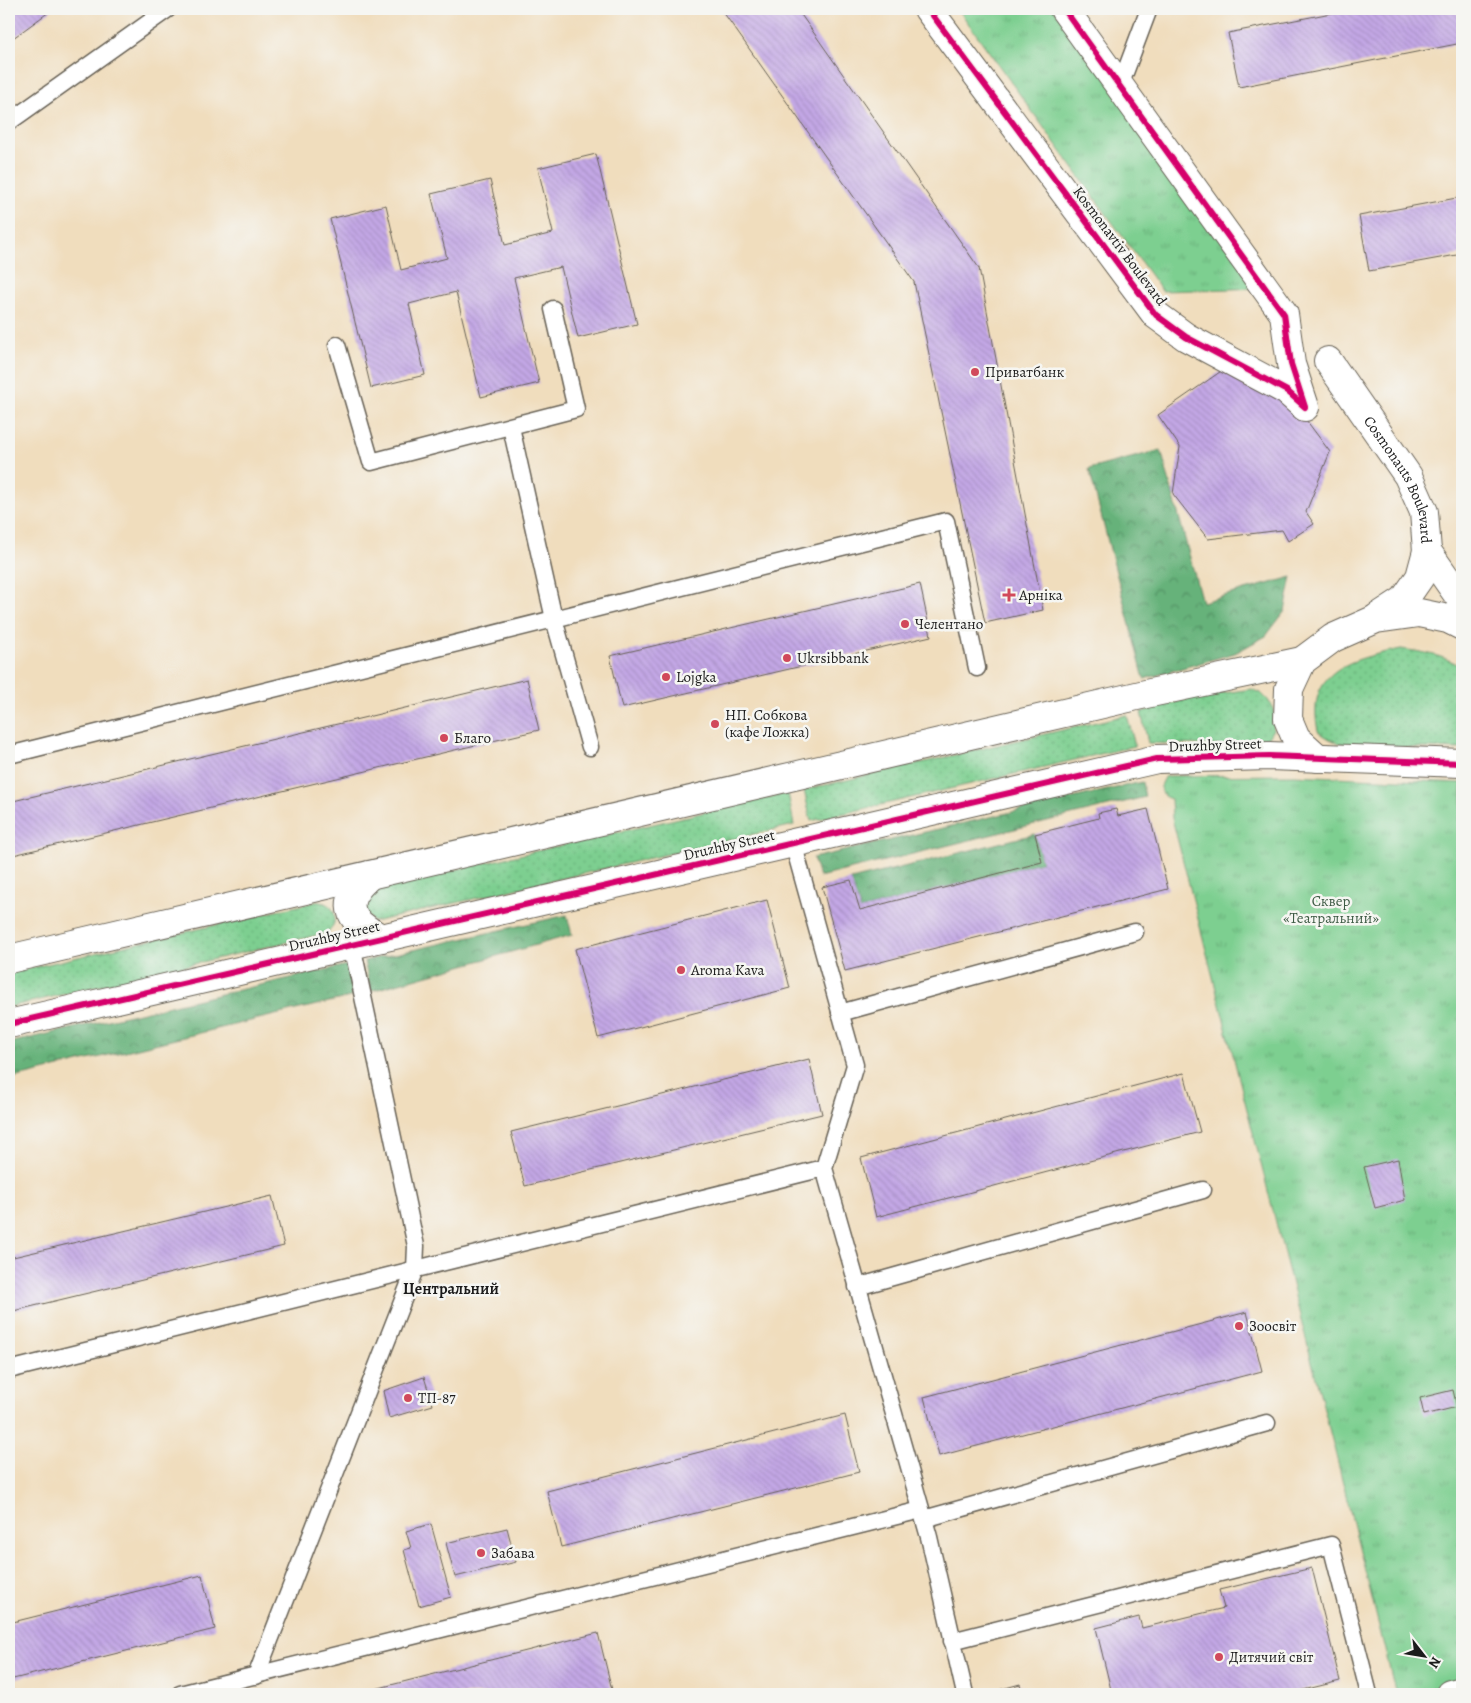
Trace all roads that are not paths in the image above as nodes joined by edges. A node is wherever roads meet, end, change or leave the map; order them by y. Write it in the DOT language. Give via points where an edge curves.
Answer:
graph roads {
  1 [pos="168,9"];
  2 [pos="928,9"];
  3 [pos="1064,9"];
  4 [pos="1148,9"];
  5 [pos="1120,86"];
  6 [pos="9,122"];
  7 [pos="553,309"];
  8 [pos="337,345"];
  9 [pos="1328,361"];
  10 [pos="512,427"];
  11 [pos="1427,551"];
  12 [pos="1462,601"];
  13 [pos="554,619"];
  14 [pos="1376,619"];
  15 [pos="1462,626"];
  16 [pos="1302,661"];
  17 [pos="977,668"];
  18 [pos="590,747"];
  19 [pos="9,755"];
  20 [pos="1318,758"];
  21 [pos="1462,763"];
  22 [pos="793,843"];
  23 [pos="370,875"];
  24 [pos="316,888"];
  25 [pos="1135,932"];
  26 [pos="381,938"];
  27 [pos="340,948"];
  28 [pos="9,959"];
  29 [pos="840,1013"];
  30 [pos="9,1024"];
  31 [pos="824,1168"];
  32 [pos="1203,1190"];
  33 [pos="415,1269"];
  34 [pos="857,1287"];
  35 [pos="9,1370"];
  36 [pos="1267,1423"];
  37 [pos="923,1514"];
  38 [pos="952,1641"];
  39 [pos="256,1676"];
  40 [pos="1462,1691"];
  41 [pos="180,1694"];
  42 [pos="964,1694"];
  43 [pos="1369,1694"];
  44 [pos="1450,1694"];
  1 -- 6 [label="lane"];
  2 -- 5 [label="street, Kosmonavtiv Boulevard" via="1156,316 1186,337 1287,391 1305,407 1291,364 1284,314"];
  3 -- 5 [label="street, Kosmonavtiv Boulevard"];
  4 -- 5 [label="lane"];
  7 -- 10 [label="lane" via="576,409"];
  8 -- 10 [label="lane" via="371,462"];
  9 -- 11 [label="street, Cosmonauts Boulevard" via="1408,476 1424,512"];
  10 -- 13 [label="lane"];
  11 -- 12 [label="street, Cosmonauts Boulevard"];
  11 -- 14 [label="street" via="1420,577 1404,600"];
  13 -- 17 [label="lane" via="946,521"];
  13 -- 18 [label="lane"];
  13 -- 19 [label="lane"];
  14 -- 15 [label="street" via="1419,613 1448,619"];
  14 -- 16 [label="street" via="1333,638"];
  16 -- 20 [label="street" via="1289,689 1288,719 1296,738"];
  16 -- 23 [label="street" via="1141,695"];
  20 -- 21 [label="street, Druzhby Street"];
  20 -- 22 [label="street, Druzhby Street" via="1156,759"];
  22 -- 26 [label="street, Druzhby Street"];
  22 -- 29 [label="lane"];
  23 -- 24 [label="street"];
  23 -- 26 [label="street" via="356,890 352,911 364,929"];
  24 -- 27 [label="street" via="340,906 343,926 338,937"];
  24 -- 28 [label="street"];
  25 -- 29 [label="lane"];
  26 -- 27 [label="street, Druzhby Street"];
  27 -- 30 [label="street, Druzhby Street"];
  27 -- 33 [label="lane" via="416,1246"];
  29 -- 31 [label="lane" via="855,1065"];
  31 -- 33 [label="lane"];
  31 -- 34 [label="lane"];
  32 -- 34 [label="lane"];
  33 -- 35 [label="lane"];
  33 -- 39 [label="lane"];
  34 -- 37 [label="lane"];
  36 -- 37 [label="lane"];
  37 -- 38 [label="lane"];
  37 -- 39 [label="lane"];
  38 -- 42 [label="lane"];
  38 -- 43 [label="lane" via="1332,1545"];
  39 -- 41 [label="lane"];
  40 -- 44 [label="street"];
}
